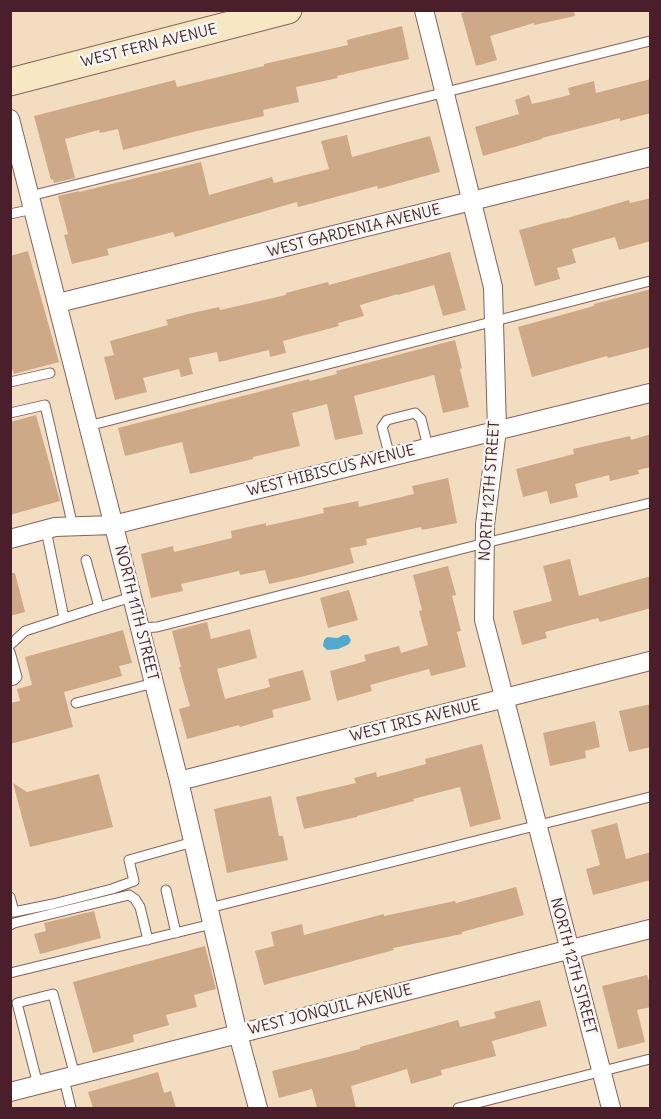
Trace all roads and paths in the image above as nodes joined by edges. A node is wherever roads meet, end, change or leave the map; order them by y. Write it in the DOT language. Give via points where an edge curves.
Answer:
graph roads {
  1 [pos="288,10"];
  2 [pos="424,10"];
  3 [pos="651,41"];
  4 [pos="10,82"];
  5 [pos="445,93"];
  6 [pos="11,119"];
  7 [pos="651,157"];
  8 [pos="32,202"];
  9 [pos="472,202"];
  10 [pos="10,214"];
  11 [pos="651,281"];
  12 [pos="58,303"];
  13 [pos="494,322"];
  14 [pos="50,373"];
  15 [pos="10,382"];
  16 [pos="651,393"];
  17 [pos="10,413"];
  18 [pos="88,426"];
  19 [pos="497,430"];
  20 [pos="428,447"];
  21 [pos="390,457"];
  22 [pos="651,503"];
  23 [pos="113,525"];
  24 [pos="73,527"];
  25 [pos="46,530"];
  26 [pos="10,539"];
  27 [pos="485,543"];
  28 [pos="86,560"];
  29 [pos="132,597"];
  30 [pos="99,607"];
  31 [pos="64,618"];
  32 [pos="140,628"];
  33 [pos="10,645"];
  34 [pos="10,652"];
  35 [pos="651,661"];
  36 [pos="10,681"];
  37 [pos="154,683"];
  38 [pos="504,698"];
  39 [pos="76,703"];
  40 [pos="179,781"];
  41 [pos="651,797"];
  42 [pos="537,826"];
  43 [pos="193,842"];
  44 [pos="166,890"];
  45 [pos="10,897"];
  46 [pos="211,916"];
  47 [pos="10,925"];
  48 [pos="651,929"];
  49 [pos="176,933"];
  50 [pos="148,940"];
  51 [pos="569,950"];
  52 [pos="10,973"];
  53 [pos="238,1034"];
  54 [pos="651,1059"];
  55 [pos="601,1072"];
  56 [pos="69,1078"];
  57 [pos="38,1085"];
  58 [pos="10,1092"];
  59 [pos="70,1108"];
  60 [pos="258,1108"];
  61 [pos="458,1108"];
  62 [pos="611,1108"];
  1 -- 4 [label="street, WEST FERN AVENUE"];
  2 -- 5 [label="street, NORTH 12TH STREET"];
  3 -- 5 [label="lane"];
  5 -- 8 [label="lane"];
  5 -- 9 [label="street, NORTH 12TH STREET"];
  6 -- 8 [label="street, NORTH 11TH STREET"];
  7 -- 9 [label="street, WEST GARDENIA AVENUE"];
  8 -- 10 [label="lane"];
  8 -- 12 [label="street, NORTH 11TH STREET"];
  9 -- 12 [label="street, WEST GARDENIA AVENUE"];
  9 -- 13 [label="street, NORTH 12TH STREET" via="493,287"];
  11 -- 13 [label="lane"];
  12 -- 18 [label="street, NORTH 11TH STREET"];
  13 -- 18 [label="lane"];
  13 -- 19 [label="street, NORTH 12TH STREET"];
  14 -- 15 [label="lane"];
  16 -- 19 [label="street, WEST HIBISCUS AVENUE"];
  17 -- 24 [label="lane" via="45,405"];
  18 -- 23 [label="street, NORTH 11TH STREET"];
  19 -- 20 [label="street, WEST HIBISCUS AVENUE"];
  19 -- 27 [label="street, NORTH 12TH STREET"];
  20 -- 21 [label="street, WEST HIBISCUS AVENUE"];
  20 -- 21 [label="lane" via="421,419 415,413 387,420 382,427"];
  21 -- 23 [label="street, WEST HIBISCUS AVENUE"];
  22 -- 27 [label="lane"];
  23 -- 24 [label="street, WEST HIBISCUS AVENUE"];
  23 -- 29 [label="street, NORTH 11TH STREET"];
  24 -- 25 [label="street, WEST HIBISCUS AVENUE"];
  25 -- 26 [label="street, WEST HIBISCUS AVENUE"];
  25 -- 31 [label="lane"];
  27 -- 32 [label="lane" via="157,627"];
  27 -- 38 [label="street, NORTH 12TH STREET" via="484,620"];
  28 -- 30 [label="lane"];
  29 -- 30 [label="lane"];
  29 -- 32 [label="street, NORTH 11TH STREET"];
  30 -- 31 [label="lane"];
  31 -- 33 [label="lane" via="25,631"];
  32 -- 37 [label="street, NORTH 11TH STREET"];
  34 -- 36 [label="lane" via="17,677"];
  35 -- 38 [label="street, WEST IRIS AVENUE"];
  37 -- 39 [label="lane"];
  37 -- 40 [label="street, NORTH 11TH STREET"];
  38 -- 40 [label="street, WEST IRIS AVENUE"];
  38 -- 42 [label="street, NORTH 12TH STREET"];
  40 -- 43 [label="street, NORTH 11TH STREET"];
  41 -- 42 [label="lane"];
  42 -- 46 [label="lane"];
  42 -- 51 [label="street, NORTH 12TH STREET"];
  43 -- 45 [label="lane" via="129,860 134,881 112,889 14,912"];
  43 -- 46 [label="street, NORTH 11TH STREET"];
  44 -- 49 [label="lane"];
  46 -- 49 [label="lane"];
  46 -- 53 [label="street, NORTH 11TH STREET"];
  47 -- 50 [label="lane" via="129,895 140,907"];
  48 -- 51 [label="street, WEST JONQUIL AVENUE"];
  49 -- 50 [label="lane"];
  50 -- 52 [label="lane"];
  51 -- 53 [label="street, WEST JONQUIL AVENUE"];
  51 -- 55 [label="street, NORTH 12TH STREET"];
  53 -- 56 [label="street, WEST JONQUIL AVENUE"];
  53 -- 60 [label="street, NORTH 11TH STREET"];
  54 -- 55 [label="lane"];
  55 -- 61 [label="lane"];
  55 -- 62 [label="street, NORTH 12TH STREET"];
  56 -- 57 [label="street, WEST JONQUIL AVENUE"];
  56 -- 57 [label="lane" via="53,994 17,1003"];
  56 -- 59 [label="lane"];
  57 -- 58 [label="street, WEST JONQUIL AVENUE"];
}
